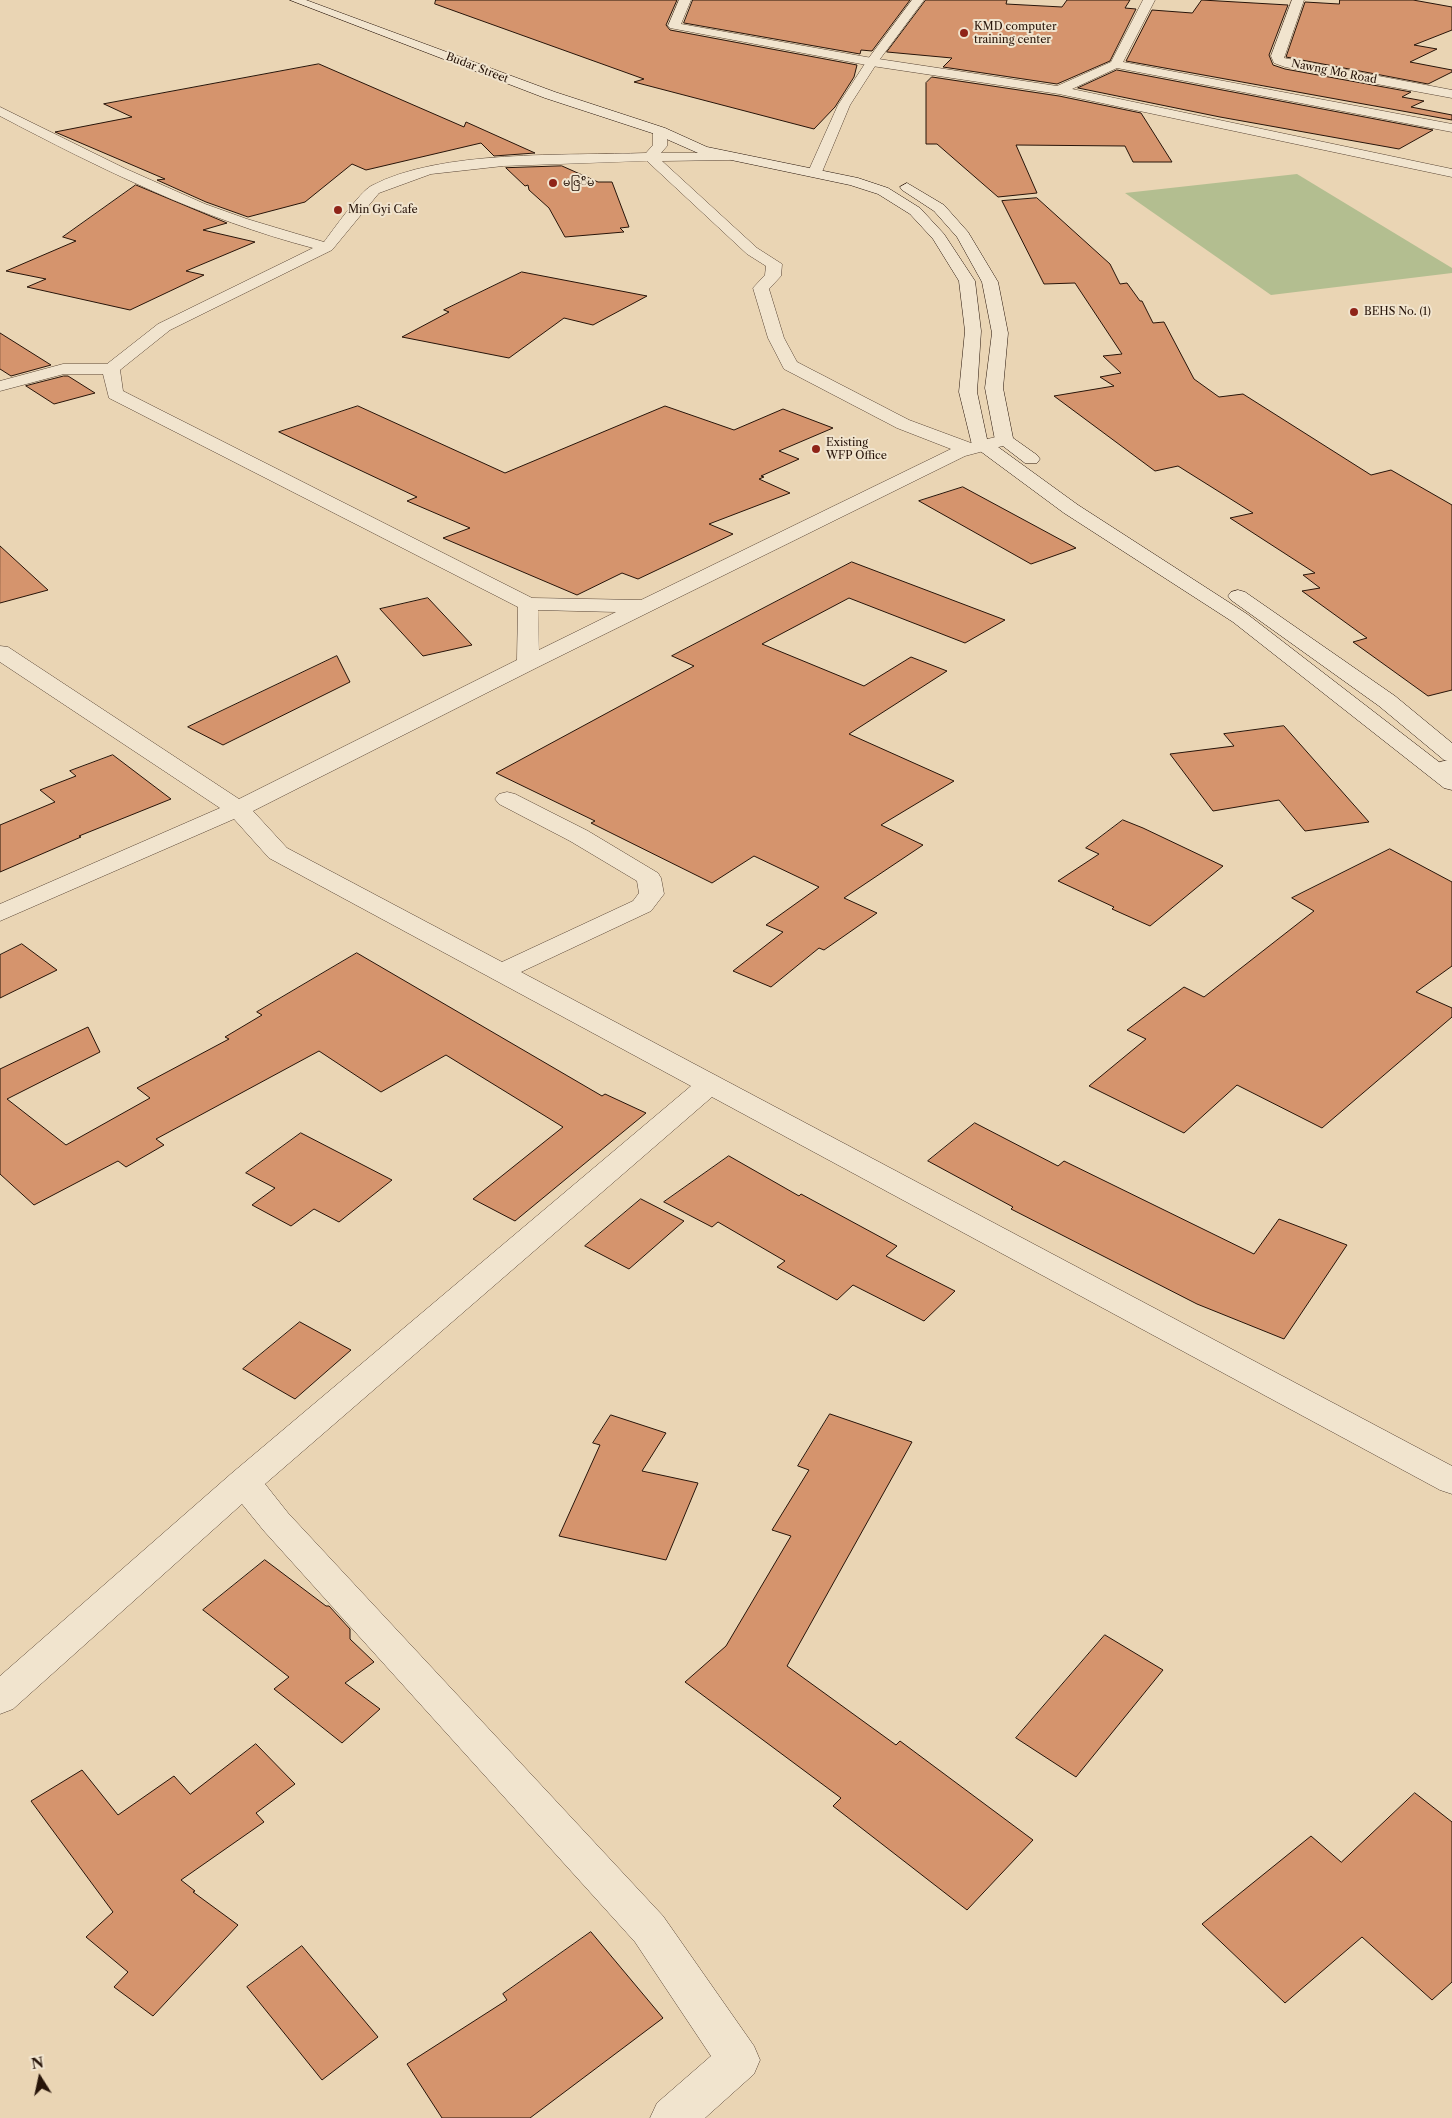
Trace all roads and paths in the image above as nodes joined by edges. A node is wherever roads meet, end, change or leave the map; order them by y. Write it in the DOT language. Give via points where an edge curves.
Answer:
graph roads {
  1 [pos="296,0"];
  2 [pos="918,0"];
  3 [pos="1149,0"];
  4 [pos="1298,0"];
  5 [pos="679,3"];
  6 [pos="872,62"];
  7 [pos="1116,64"];
  8 [pos="1060,90"];
  9 [pos="1452,94"];
  10 [pos="0,112"];
  11 [pos="1452,128"];
  12 [pos="660,132"];
  13 [pos="729,156"];
  14 [pos="650,157"];
  15 [pos="818,168"];
  16 [pos="1452,173"];
  17 [pos="327,247"];
  18 [pos="111,369"];
  19 [pos="0,386"];
  20 [pos="986,444"];
  21 [pos="1042,467"];
  22 [pos="1088,500"];
  23 [pos="1186,563"];
  24 [pos="1227,589"];
  25 [pos="528,604"];
  26 [pos="646,606"];
  27 [pos="0,652"];
  28 [pos="528,663"];
  29 [pos="1448,769"];
  30 [pos="507,799"];
  31 [pos="238,810"];
  32 [pos="0,913"];
  33 [pos="501,972"];
  34 [pos="711,1084"];
  35 [pos="1452,1481"];
  36 [pos="244,1482"];
  37 [pos="0,1698"];
  38 [pos="672,2118"];
  1 -- 12 [label="street, Budar Street" via="550,95"];
  2 -- 6 [label="street"];
  3 -- 7 [label="street"];
  4 -- 9 [label="street, Nawng Mo Road" via="1278,60"];
  5 -- 6 [label="street" via="674,26"];
  6 -- 8 [label="street"];
  6 -- 15 [label="street" via="844,105"];
  7 -- 8 [label="street"];
  7 -- 11 [label="street"];
  8 -- 16 [label="street"];
  10 -- 17 [label="street" via="101,164 181,200 282,237"];
  12 -- 13 [label="street" via="703,150"];
  12 -- 14 [label="street" via="660,146"];
  12 -- 15 [label="street"];
  13 -- 14 [label="street"];
  13 -- 15 [label="street"];
  14 -- 17 [label="street" via="503,162 429,170 374,190"];
  14 -- 20 [label="street" via="752,251 774,264 773,276 761,288 776,338 790,365 903,424"];
  15 -- 20 [label="street" via="882,191 915,211 939,237 968,281 973,331 968,392 978,441"];
  15 -- 20 [label="street" via="862,171 907,187 939,208 963,235 990,282 1000,333"];
  17 -- 18 [label="street" via="164,327"];
  18 -- 19 [label="street" via="63,369"];
  18 -- 25 [label="street" via="116,394"];
  20 -- 21 [label="street"];
  20 -- 26 [label="street"];
  20 -- 29 [label="street" via="1072,509 1240,618"];
  22 -- 23 [label="street"];
  24 -- 29 [label="street" via="1387,701"];
  25 -- 26 [label="street"];
  25 -- 28 [label="street"];
  26 -- 28 [label="street"];
  27 -- 31 [label="street"];
  28 -- 31 [label="street"];
  30 -- 33 [label="street" via="579,836 649,878 652,894 642,906"];
  31 -- 32 [label="street"];
  31 -- 33 [label="street" via="278,853"];
  33 -- 34 [label="street"];
  34 -- 35 [label="street"];
  34 -- 36 [label="street"];
  36 -- 37 [label="street"];
  36 -- 38 [label="street" via="276,1522 648,1929 739,2060"];
}
